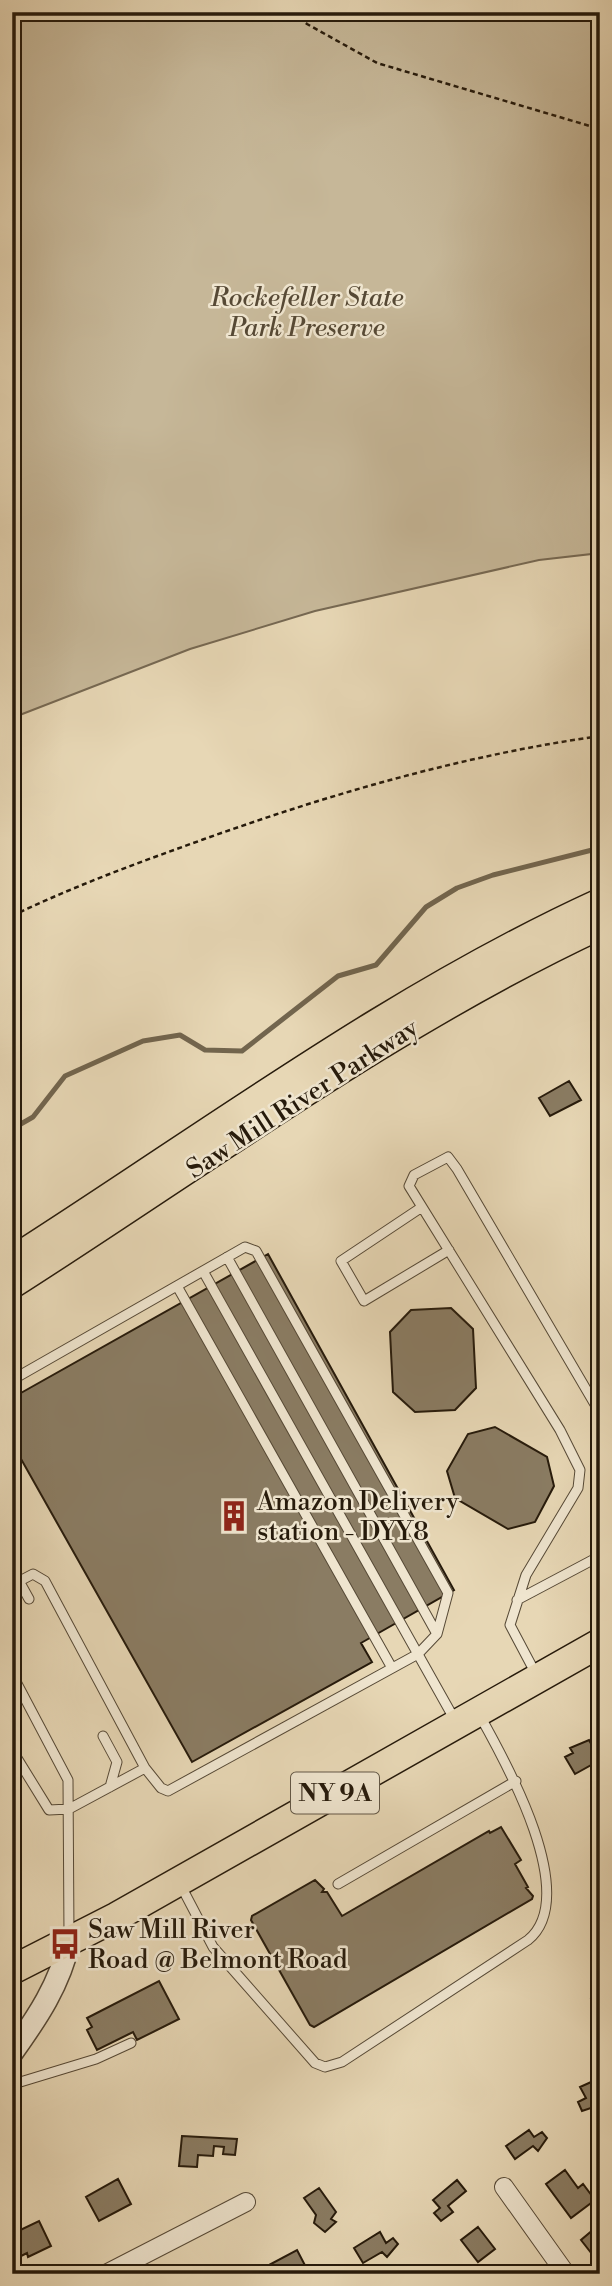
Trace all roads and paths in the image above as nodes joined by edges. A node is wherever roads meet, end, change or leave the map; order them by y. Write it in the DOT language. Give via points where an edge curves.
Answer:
graph roads {
  1 [pos="293,12"];
  2 [pos="600,129"];
  3 [pos="600,736"];
  4 [pos="600,903"];
  5 [pos="12,916"];
  6 [pos="600,925"];
  7 [pos="422,1207"];
  8 [pos="449,1250"];
  9 [pos="227,1257"];
  10 [pos="12,1261"];
  11 [pos="203,1271"];
  12 [pos="12,1284"];
  13 [pos="177,1286"];
  14 [pos="12,1380"];
  15 [pos="600,1413"];
  16 [pos="600,1556"];
  17 [pos="16,1583"];
  18 [pos="29,1599"];
  19 [pos="517,1600"];
  20 [pos="437,1634"];
  21 [pos="600,1643"];
  22 [pos="418,1654"];
  23 [pos="392,1668"];
  24 [pos="12,1674"];
  25 [pos="538,1677"];
  26 [pos="468,1718"];
  27 [pos="103,1737"];
  28 [pos="12,1750"];
  29 [pos="145,1768"];
  30 [pos="516,1782"];
  31 [pos="110,1787"];
  32 [pos="69,1809"];
  33 [pos="179,1882"];
  34 [pos="338,1884"];
  35 [pos="69,1942"];
  36 [pos="12,1970"];
  37 [pos="131,2043"];
  38 [pos="12,2053"];
  39 [pos="12,2080"];
  40 [pos="504,2187"];
  41 [pos="246,2202"];
  42 [pos="106,2274"];
  43 [pos="566,2274"];
  1 -- 2 [label="path" via="377,63"];
  3 -- 5 [label="path" via="443,764 334,796 128,866"];
  4 -- 10 [label="main road, Saw Mill River Parkway" via="408,1006"];
  6 -- 12 [label="main road, Saw Mill River Parkway" via="429,1017"];
  7 -- 8 [label="lane"];
  7 -- 8 [label="lane" via="341,1261 364,1301"];
  7 -- 15 [label="lane" via="409,1186 414,1175 448,1157"];
  8 -- 19 [label="lane" via="580,1470 578,1488 526,1575"];
  9 -- 11 [label="lane"];
  9 -- 20 [label="lane"];
  9 -- 20 [label="lane" via="245,1247 261,1258 448,1593"];
  11 -- 13 [label="lane"];
  11 -- 22 [label="lane"];
  13 -- 14 [label="lane"];
  13 -- 23 [label="lane"];
  16 -- 19 [label="lane"];
  17 -- 18 [label="lane"];
  17 -- 29 [label="lane" via="33,1574 45,1581"];
  19 -- 25 [label="lane" via="510,1625"];
  20 -- 22 [label="lane"];
  21 -- 25 [label="main road, NY 9A"];
  22 -- 23 [label="lane"];
  22 -- 26 [label="lane"];
  23 -- 29 [label="lane" via="180,1787 169,1791 161,1787"];
  24 -- 32 [label="lane" via="68,1780"];
  25 -- 26 [label="main road, NY 9A"];
  26 -- 30 [label="lane"];
  26 -- 33 [label="main road, NY 9A"];
  27 -- 31 [label="lane" via="117,1762"];
  28 -- 32 [label="lane" via="49,1810"];
  29 -- 31 [label="lane"];
  30 -- 33 [label="lane" via="549,1894 543,1923 528,1940 342,2062 325,2067 315,2063 213,1947"];
  30 -- 34 [label="lane"];
  31 -- 32 [label="lane"];
  32 -- 35 [label="lane"];
  33 -- 35 [label="main road, NY 9A"];
  35 -- 36 [label="main road, NY 9A"];
  35 -- 38 [label="street" via="52,1993"];
  37 -- 39 [label="lane" via="96,2059 17,2083"];
  40 -- 43 [label="street"];
  41 -- 42 [label="street"];
}
